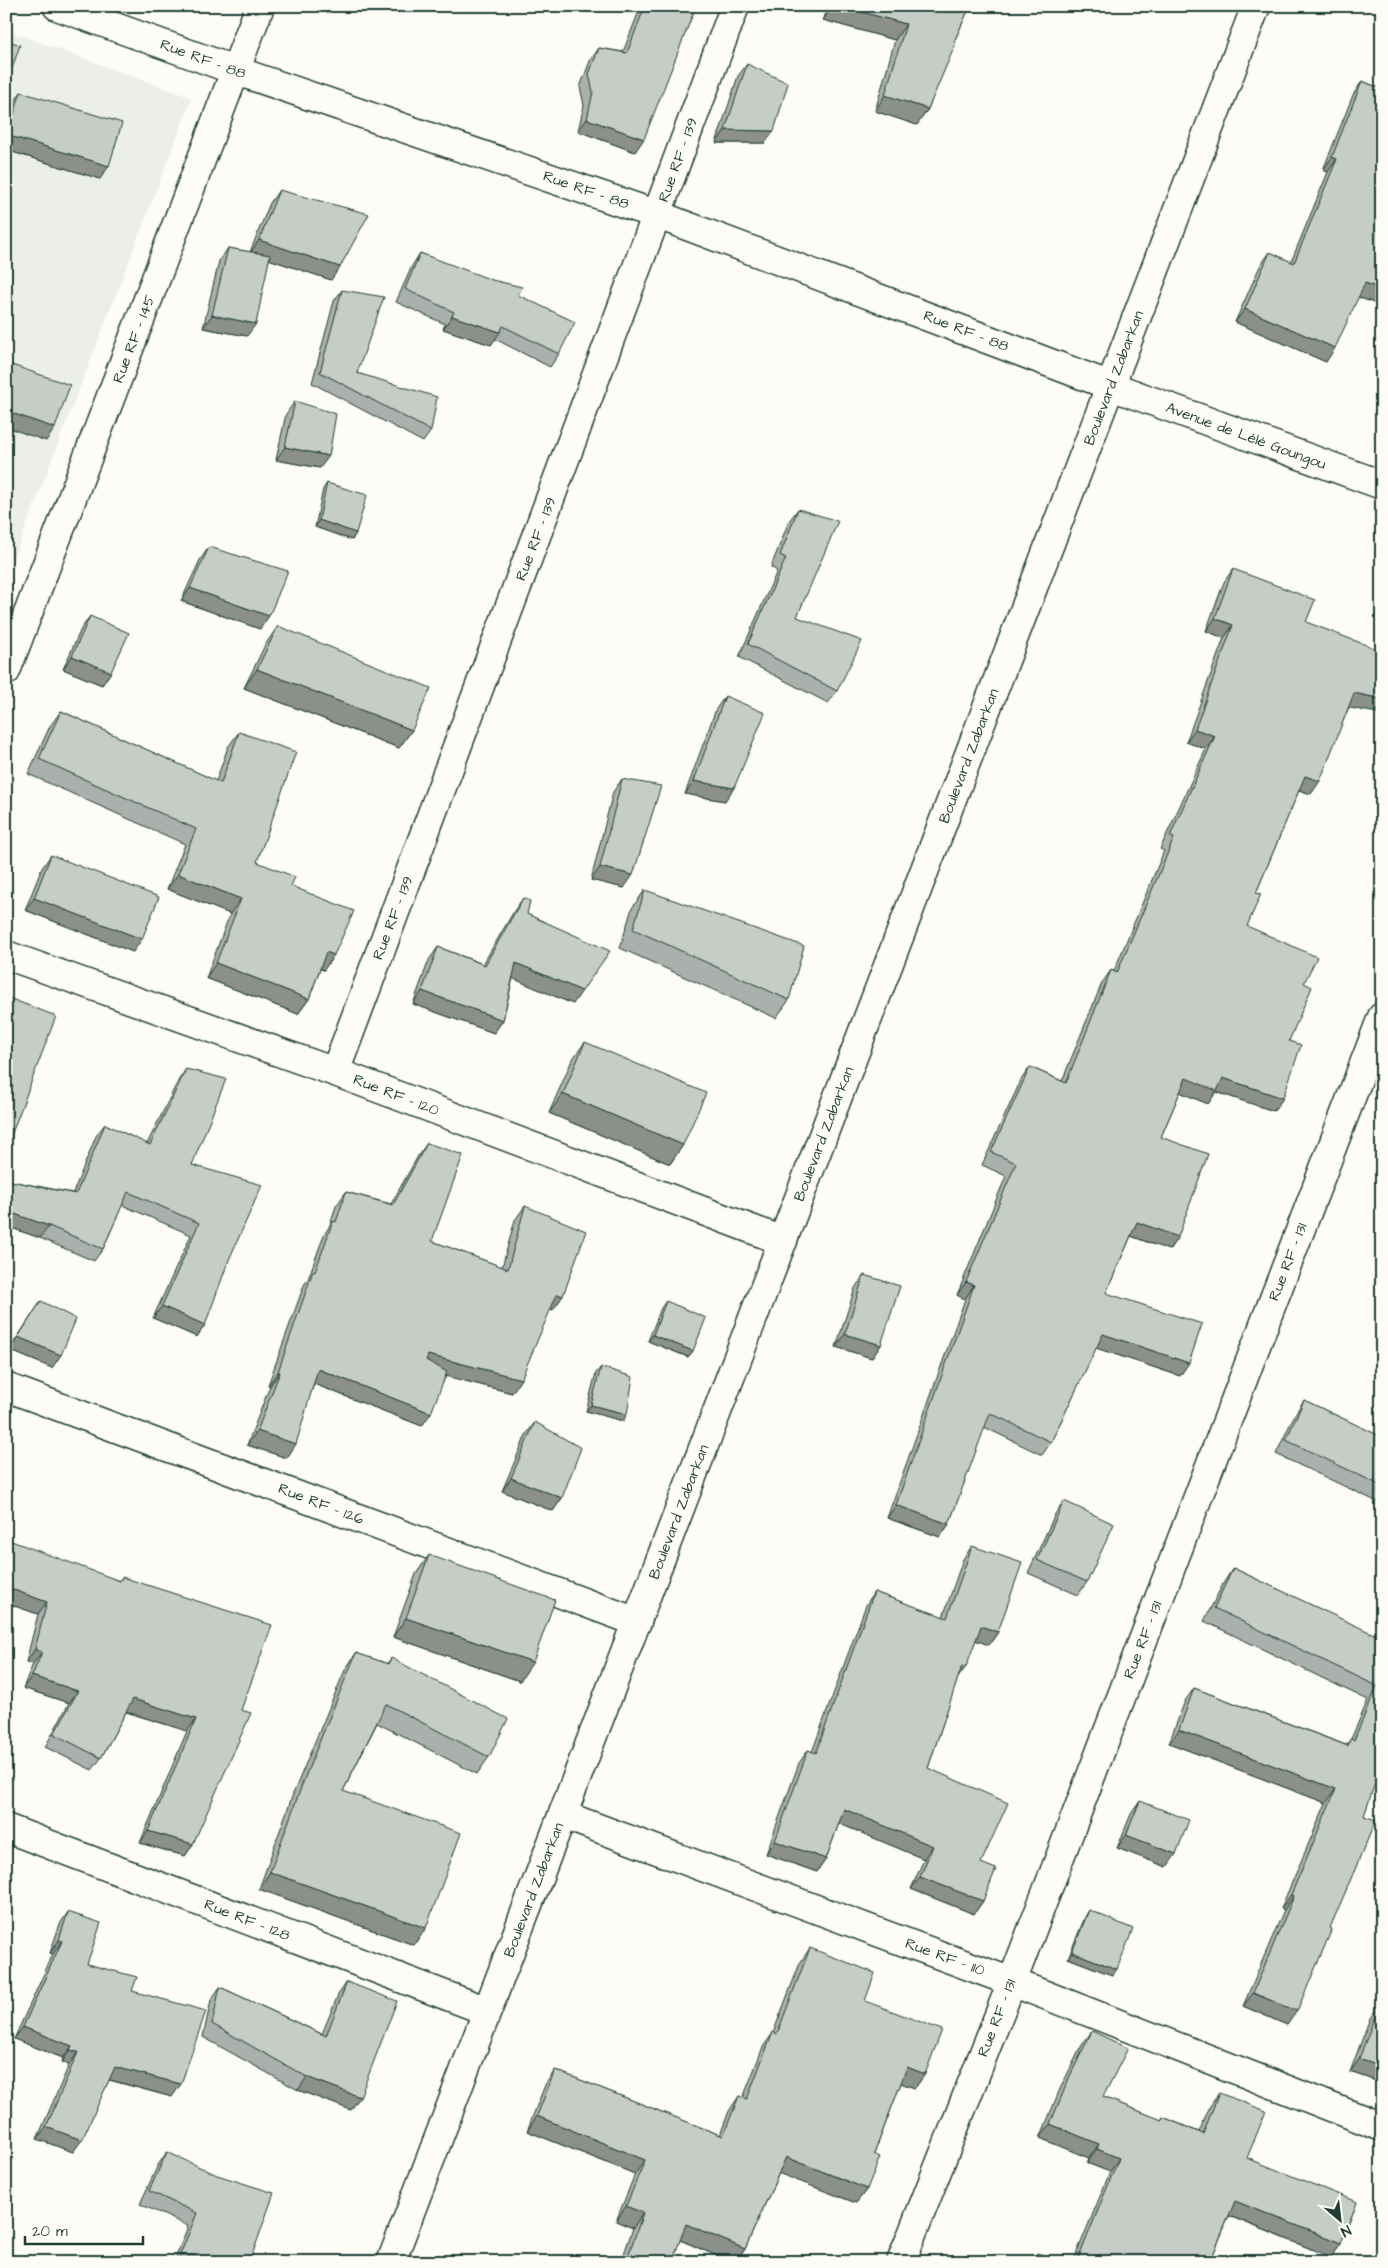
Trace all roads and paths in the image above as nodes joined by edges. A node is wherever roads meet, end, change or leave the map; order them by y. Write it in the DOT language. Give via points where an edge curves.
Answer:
graph roads {
  1 [pos="57,6"];
  2 [pos="260,6"];
  3 [pos="735,6"];
  4 [pos="1256,6"];
  5 [pos="237,71"];
  6 [pos="658,215"];
  7 [pos="1111,386"];
  8 [pos="1382,485"];
  9 [pos="6,671"];
  10 [pos="6,955"];
  11 [pos="1382,1017"];
  12 [pos="335,1072"];
  13 [pos="783,1241"];
  14 [pos="6,1386"];
  15 [pos="637,1622"];
  16 [pos="563,1815"];
  17 [pos="6,1828"];
  18 [pos="1012,1982"];
  19 [pos="488,2011"];
  20 [pos="1382,2127"];
  21 [pos="391,2262"];
  22 [pos="901,2262"];
  1 -- 5 [label="street, Rue RF - 88"];
  2 -- 5 [label="street, Rue RF - 145"];
  3 -- 6 [label="street, Rue RF - 139"];
  4 -- 7 [label="street, Boulevard Zabarkan"];
  5 -- 6 [label="street, Rue RF - 88"];
  5 -- 9 [label="street, Rue RF - 145"];
  6 -- 7 [label="street, Rue RF - 88"];
  6 -- 12 [label="street, Rue RF - 139"];
  7 -- 8 [label="street, Avenue de Lélé Goungou"];
  7 -- 13 [label="street, Boulevard Zabarkan"];
  10 -- 12 [label="street, Rue RF - 120"];
  11 -- 18 [label="street, Rue RF - 131"];
  12 -- 13 [label="street, Rue RF - 120"];
  13 -- 15 [label="street, Boulevard Zabarkan"];
  14 -- 15 [label="street, Rue RF - 126"];
  15 -- 16 [label="street, Boulevard Zabarkan"];
  16 -- 18 [label="street, Rue RF - 110"];
  16 -- 19 [label="street, Boulevard Zabarkan"];
  17 -- 19 [label="street, Rue RF - 128"];
  18 -- 20 [label="street, Rue RF - 110"];
  18 -- 22 [label="street, Rue RF - 131"];
  19 -- 21 [label="street, Boulevard Zabarkan"];
}
